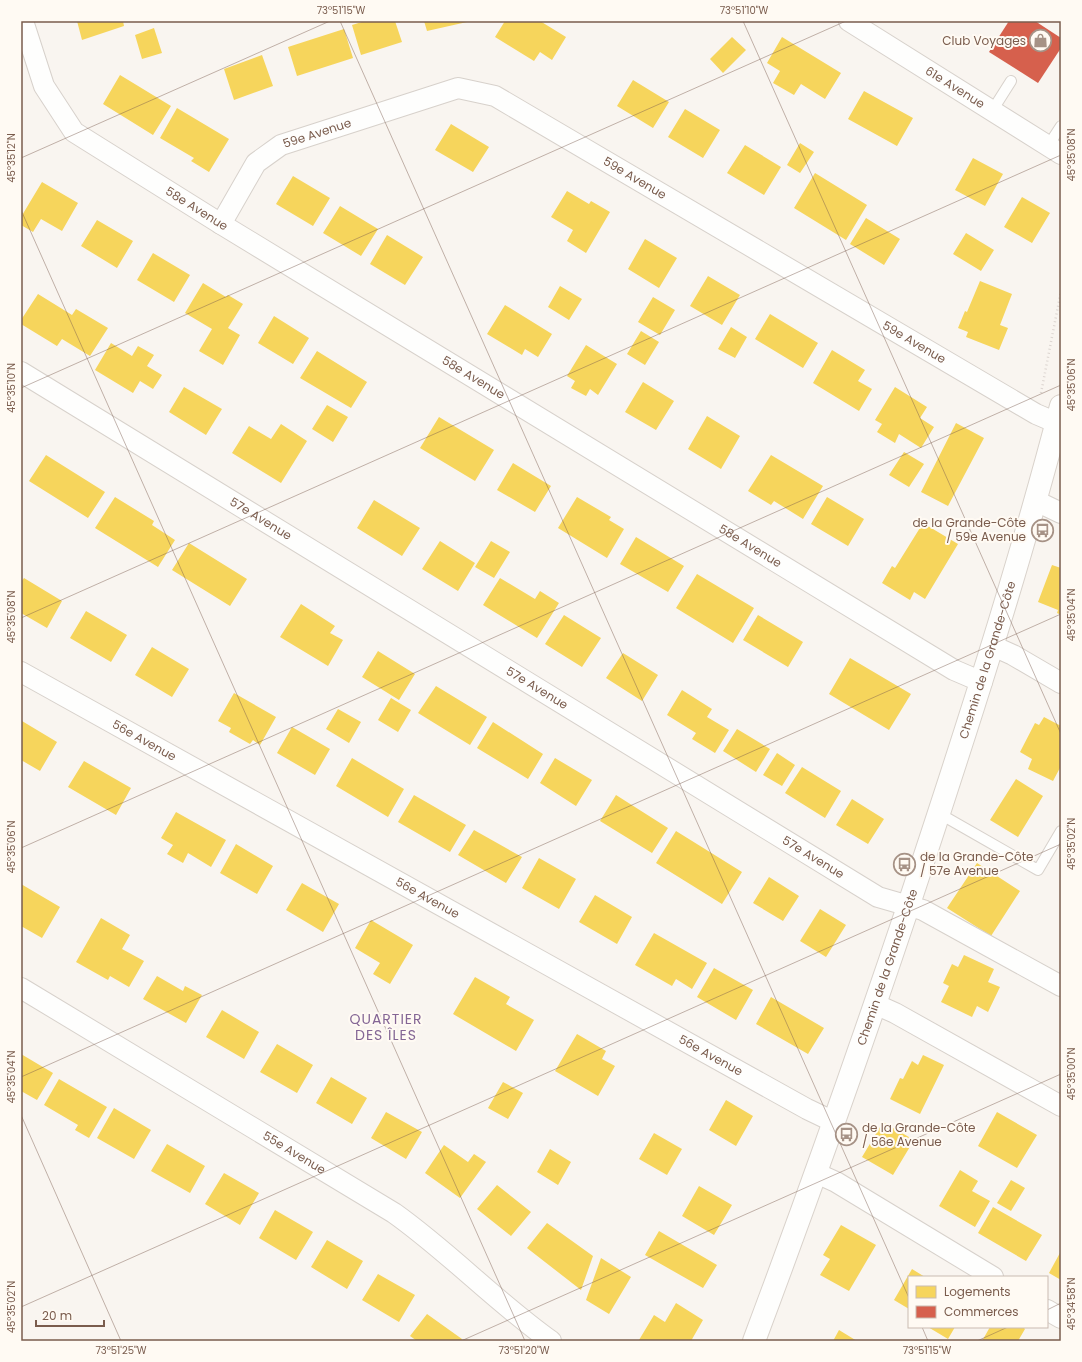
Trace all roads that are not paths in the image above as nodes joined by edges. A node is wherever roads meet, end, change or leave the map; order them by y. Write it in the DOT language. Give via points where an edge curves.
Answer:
graph roads {
  1 [pos="23,21"];
  2 [pos="849,21"];
  3 [pos="1012,81"];
  4 [pos="992,111"];
  5 [pos="1061,126"];
  6 [pos="1055,150"];
  7 [pos="221,224"];
  8 [pos="21,372"];
  9 [pos="1059,414"];
  10 [pos="1036,501"];
  11 [pos="1061,513"];
  12 [pos="993,646"];
  13 [pos="21,672"];
  14 [pos="982,682"];
  15 [pos="1061,682"];
  16 [pos="940,814"];
  17 [pos="1061,831"];
  18 [pos="908,906"];
  19 [pos="1061,986"];
  20 [pos="21,988"];
  21 [pos="875,1004"];
  22 [pos="1061,1106"];
  23 [pos="834,1122"];
  24 [pos="816,1173"];
  25 [pos="991,1276"];
  26 [pos="1048,1311"];
  27 [pos="1061,1318"];
  28 [pos="551,1341"];
  29 [pos="754,1341"];
  1 -- 7 [label="street, 58e Avenue" via="44,86 74,132"];
  2 -- 4 [label="street, 61e Avenue"];
  3 -- 4 [label="lane"];
  4 -- 6 [label="street, 61e Avenue"];
  5 -- 6 [label="lane"];
  7 -- 9 [label="street, 59e Avenue" via="256,163 281,145 458,88 495,96 1036,414"];
  7 -- 14 [label="street, 58e Avenue" via="954,670"];
  8 -- 18 [label="street, 57e Avenue" via="875,895"];
  9 -- 10 [label="main road, Chemin de la Grande-Côte"];
  10 -- 11 [label="street"];
  10 -- 12 [label="main road, Chemin de la Grande-Côte"];
  12 -- 14 [label="main road, Chemin de la Grande-Côte"];
  12 -- 15 [label="street"];
  13 -- 23 [label="street, 56e Avenue"];
  14 -- 16 [label="main road, Chemin de la Grande-Côte"];
  16 -- 17 [label="lane" via="1038,870"];
  16 -- 18 [label="main road, Chemin de la Grande-Côte"];
  18 -- 19 [label="street, 57e Avenue" via="930,913"];
  18 -- 21 [label="main road, Chemin de la Grande-Côte"];
  20 -- 28 [label="street, 55e Avenue" via="394,1213"];
  21 -- 22 [label="street"];
  21 -- 23 [label="main road, Chemin de la Grande-Côte"];
  23 -- 24 [label="main road, Chemin de la Grande-Côte"];
  24 -- 25 [label="street" via="836,1182"];
  24 -- 29 [label="main road, Chemin de la Grande-Côte"];
  26 -- 27 [label="street"];
}
